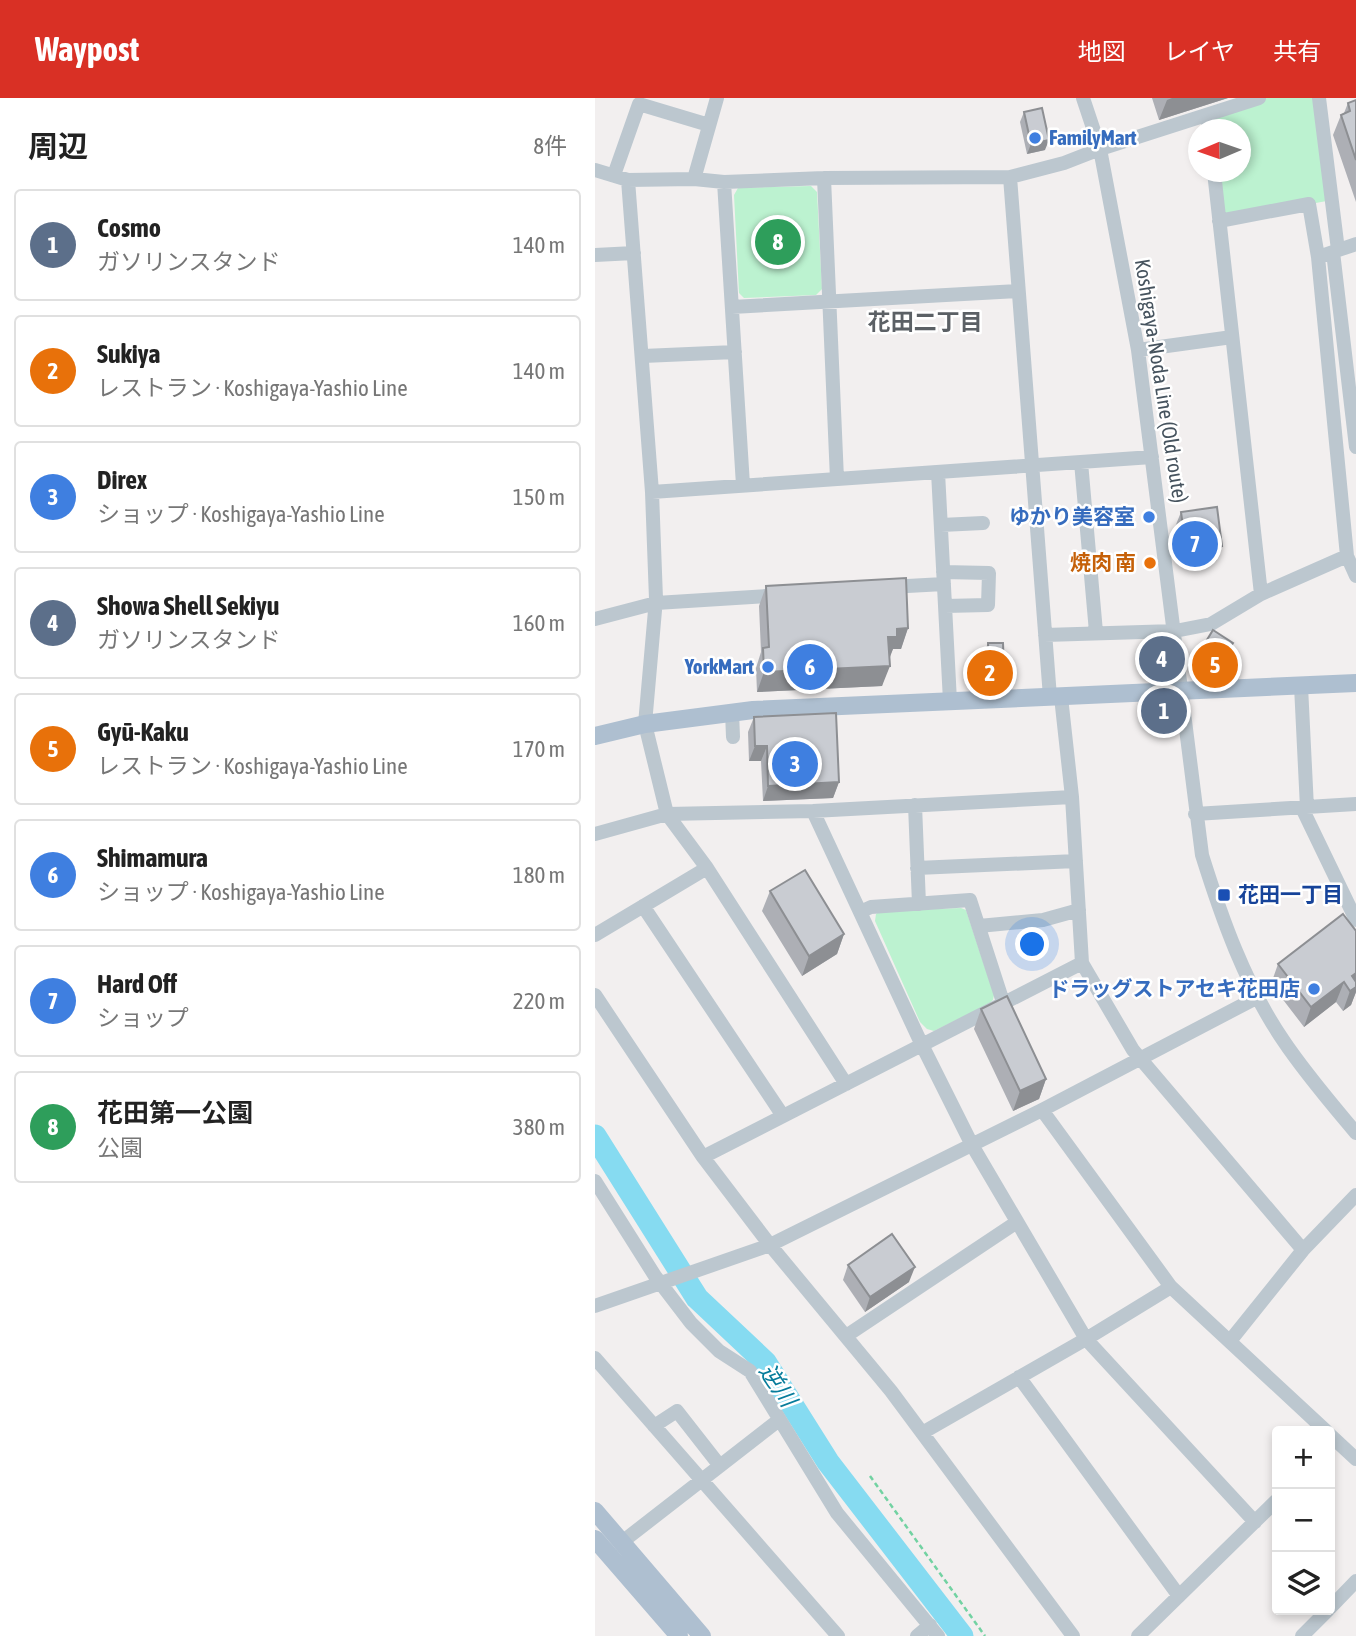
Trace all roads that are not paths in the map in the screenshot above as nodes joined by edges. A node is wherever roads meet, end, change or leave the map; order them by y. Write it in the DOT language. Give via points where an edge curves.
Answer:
graph roads {
  1 [pos="717,98"];
  2 [pos="1083,98"];
  3 [pos="1259,98"];
  4 [pos="1319,98"];
  5 [pos="1214,119"];
  6 [pos="709,125"];
  7 [pos="1188,127"];
  8 [pos="1100,149"];
  9 [pos="595,170"];
  10 [pos="614,175"];
  11 [pos="1010,177"];
  12 [pos="824,178"];
  13 [pos="694,179"];
  14 [pos="628,180"];
  15 [pos="724,182"];
  16 [pos="1215,182"];
  17 [pos="1219,221"];
  18 [pos="1356,244"];
  19 [pos="634,253"];
  20 [pos="1330,253"];
  21 [pos="595,255"];
  22 [pos="1019,291"];
  23 [pos="830,302"];
  24 [pos="732,307"];
  25 [pos="1232,337"];
  26 [pos="1138,350"];
  27 [pos="735,352"];
  28 [pos="643,356"];
  29 [pos="1356,447"];
  30 [pos="1152,457"];
  31 [pos="1081,462"];
  32 [pos="1032,466"];
  33 [pos="938,472"];
  34 [pos="838,479"];
  35 [pos="743,485"];
  36 [pos="652,492"];
  37 [pos="983,523"];
  38 [pos="941,525"];
  39 [pos="1347,556"];
  40 [pos="1356,575"];
  41 [pos="943,578"];
  42 [pos="875,588"];
  43 [pos="793,594"];
  44 [pos="1261,594"];
  45 [pos="656,603"];
  46 [pos="945,606"];
  47 [pos="595,619"];
  48 [pos="1175,631"];
  49 [pos="1096,632"];
  50 [pos="1045,635"];
  51 [pos="1356,683"];
  52 [pos="1301,686"];
  53 [pos="1181,692"];
  54 [pos="1056,697"];
  55 [pos="950,701"];
  56 [pos="732,712"];
  57 [pos="645,724"];
  58 [pos="595,736"];
  59 [pos="733,737"];
  60 [pos="1072,797"];
  61 [pos="1356,804"];
  62 [pos="915,805"];
  63 [pos="1305,808"];
  64 [pos="813,811"];
  65 [pos="667,814"];
  66 [pos="1195,814"];
  67 [pos="595,834"];
  68 [pos="1076,861"];
  69 [pos="707,868"];
  70 [pos="917,868"];
  71 [pos="919,904"];
  72 [pos="643,906"];
  73 [pos="1079,910"];
  74 [pos="860,912"];
  75 [pos="1356,920"];
  76 [pos="979,926"];
  77 [pos="595,935"];
  78 [pos="1082,963"];
  79 [pos="595,995"];
  80 [pos="1258,997"];
  81 [pos="1003,1002"];
  82 [pos="921,1043"];
  83 [pos="1141,1059"];
  84 [pos="846,1084"];
  85 [pos="1042,1110"];
  86 [pos="783,1116"];
  87 [pos="1356,1133"];
  88 [pos="972,1145"];
  89 [pos="703,1157"];
  90 [pos="595,1181"];
  91 [pos="1356,1195"];
  92 [pos="1017,1222"];
  93 [pos="770,1245"];
  94 [pos="1303,1250"];
  95 [pos="666,1282"];
  96 [pos="1171,1287"];
  97 [pos="595,1306"];
  98 [pos="845,1336"];
  99 [pos="1086,1339"];
  100 [pos="1230,1340"];
  101 [pos="595,1358"];
  102 [pos="1019,1377"];
  103 [pos="779,1420"];
  104 [pos="654,1426"];
  105 [pos="1318,1426"];
  106 [pos="922,1433"];
  107 [pos="1335,1442"];
  108 [pos="1356,1459"];
  109 [pos="720,1466"];
  110 [pos="701,1481"];
  111 [pos="1272,1505"];
  112 [pos="595,1511"];
  113 [pos="1255,1522"];
  114 [pos="595,1539"];
  115 [pos="622,1542"];
  116 [pos="1356,1581"];
  117 [pos="1179,1596"];
  118 [pos="1335,1603"];
  119 [pos="1323,1615"];
  120 [pos="934,1631"];
  121 [pos="679,1636"];
  122 [pos="702,1636"];
  123 [pos="838,1636"];
  124 [pos="917,1636"];
  125 [pos="1073,1636"];
  126 [pos="1137,1636"];
  127 [pos="1302,1636"];
  1 -- 6 [label="street"];
  2 -- 8 [label="street, Koshigaya-Noda Line (Old route)"];
  3 -- 5 [label="street"];
  4 -- 20 [label="street"];
  6 -- 10 [label="street" via="639,104"];
  6 -- 13 [label="street"];
  7 -- 8 [label="street"];
  8 -- 11 [label="street"];
  8 -- 26 [label="street, Koshigaya-Noda Line (Old route)"];
  9 -- 10 [label="street"];
  10 -- 14 [label="street"];
  11 -- 12 [label="street"];
  11 -- 22 [label="street"];
  12 -- 15 [label="street"];
  12 -- 23 [label="street"];
  13 -- 14 [label="street"];
  13 -- 15 [label="street"];
  14 -- 19 [label="street"];
  15 -- 24 [label="street"];
  16 -- 17 [label="street"];
  17 -- 20 [label="street" via="1309,204"];
  17 -- 25 [label="street"];
  18 -- 20 [label="street"];
  19 -- 21 [label="street"];
  19 -- 28 [label="street"];
  20 -- 29 [label="street"];
  20 -- 39 [label="street"];
  22 -- 23 [label="street"];
  22 -- 32 [label="street"];
  23 -- 24 [label="street"];
  23 -- 34 [label="street"];
  24 -- 27 [label="street"];
  25 -- 26 [label="street"];
  25 -- 44 [label="street"];
  26 -- 30 [label="street, Koshigaya-Noda Line (Old route)"];
  27 -- 28 [label="street"];
  27 -- 35 [label="street"];
  28 -- 36 [label="street"];
  30 -- 31 [label="street"];
  30 -- 48 [label="street, Koshigaya-Noda Line (Old route)"];
  31 -- 32 [label="street"];
  31 -- 49 [label="street"];
  32 -- 33 [label="street"];
  32 -- 50 [label="street"];
  33 -- 34 [label="street"];
  33 -- 38 [label="street"];
  34 -- 35 [label="street"];
  35 -- 36 [label="street"];
  36 -- 45 [label="street"];
  37 -- 38 [label="street"];
  38 -- 41 [label="street"];
  39 -- 40 [label="street"];
  39 -- 44 [label="street"];
  41 -- 42 [label="street"];
  41 -- 46 [label="street"];
  41 -- 46 [label="street" via="989,573 988,605"];
  43 -- 45 [label="street"];
  44 -- 48 [label="street" via="1211,624"];
  45 -- 47 [label="street"];
  45 -- 57 [label="street"];
  46 -- 55 [label="street"];
  48 -- 49 [label="street"];
  48 -- 53 [label="street, Koshigaya-Noda Line (Old route)"];
  49 -- 50 [label="street"];
  50 -- 54 [label="street"];
  51 -- 52 [label="main road"];
  52 -- 53 [label="main road"];
  52 -- 63 [label="street"];
  53 -- 54 [label="main road"];
  53 -- 66 [label="street, Koshigaya-Noda Line (Old route)"];
  54 -- 55 [label="main road"];
  54 -- 60 [label="street"];
  55 -- 56 [label="main road"];
  56 -- 57 [label="main road"];
  56 -- 59 [label="street"];
  57 -- 58 [label="main road"];
  57 -- 65 [label="street"];
  60 -- 62 [label="street"];
  60 -- 68 [label="street"];
  61 -- 63 [label="street"];
  62 -- 64 [label="street"];
  62 -- 70 [label="street"];
  63 -- 66 [label="street"];
  63 -- 75 [label="street"];
  64 -- 65 [label="street" via="693,807"];
  64 -- 74 [label="street"];
  65 -- 67 [label="street"];
  65 -- 69 [label="street"];
  66 -- 80 [label="street, Koshigaya-Noda Line (Old route)" via="1218,906"];
  68 -- 70 [label="street"];
  68 -- 73 [label="street"];
  69 -- 72 [label="street"];
  69 -- 84 [label="street"];
  70 -- 71 [label="street"];
  71 -- 74 [label="street"];
  71 -- 76 [label="street" via="970,900"];
  72 -- 77 [label="street"];
  72 -- 86 [label="street"];
  73 -- 76 [label="street" via="1043,920"];
  73 -- 78 [label="street"];
  74 -- 82 [label="street"];
  76 -- 81 [label="street"];
  78 -- 81 [label="street"];
  78 -- 83 [label="street"];
  79 -- 89 [label="street"];
  80 -- 83 [label="street"];
  80 -- 87 [label="street, Koshigaya-Noda Line (Old route)" via="1283,1040"];
  81 -- 82 [label="street"];
  82 -- 84 [label="street"];
  82 -- 88 [label="street"];
  83 -- 85 [label="street"];
  83 -- 94 [label="street"];
  84 -- 86 [label="street"];
  85 -- 88 [label="street"];
  85 -- 96 [label="street"];
  86 -- 89 [label="street"];
  88 -- 92 [label="street"];
  88 -- 93 [label="street"];
  89 -- 93 [label="street"];
  90 -- 95 [label="street"];
  91 -- 94 [label="street"];
  92 -- 98 [label="street"];
  92 -- 99 [label="street"];
  93 -- 95 [label="street"];
  93 -- 98 [label="street"];
  94 -- 100 [label="street"];
  95 -- 97 [label="street"];
  95 -- 103 [label="street" via="691,1323 719,1351 750,1371"];
  96 -- 99 [label="street"];
  96 -- 100 [label="street"];
  98 -- 106 [label="street"];
  99 -- 102 [label="street"];
  99 -- 113 [label="street"];
  100 -- 105 [label="street"];
  101 -- 104 [label="street"];
  102 -- 106 [label="street"];
  102 -- 117 [label="street"];
  103 -- 109 [label="street"];
  103 -- 120 [label="street" via="837,1513"];
  104 -- 109 [label="street" via="677,1411"];
  104 -- 110 [label="street"];
  106 -- 125 [label="street"];
  107 -- 108 [label="street"];
  109 -- 110 [label="street"];
  110 -- 115 [label="street"];
  110 -- 123 [label="street"];
  111 -- 113 [label="street"];
  112 -- 115 [label="main road"];
  113 -- 117 [label="street"];
  114 -- 121 [label="main road"];
  115 -- 122 [label="main road"];
  116 -- 118 [label="street"];
  117 -- 126 [label="street"];
  119 -- 127 [label="street"];
  120 -- 124 [label="street"];
}
